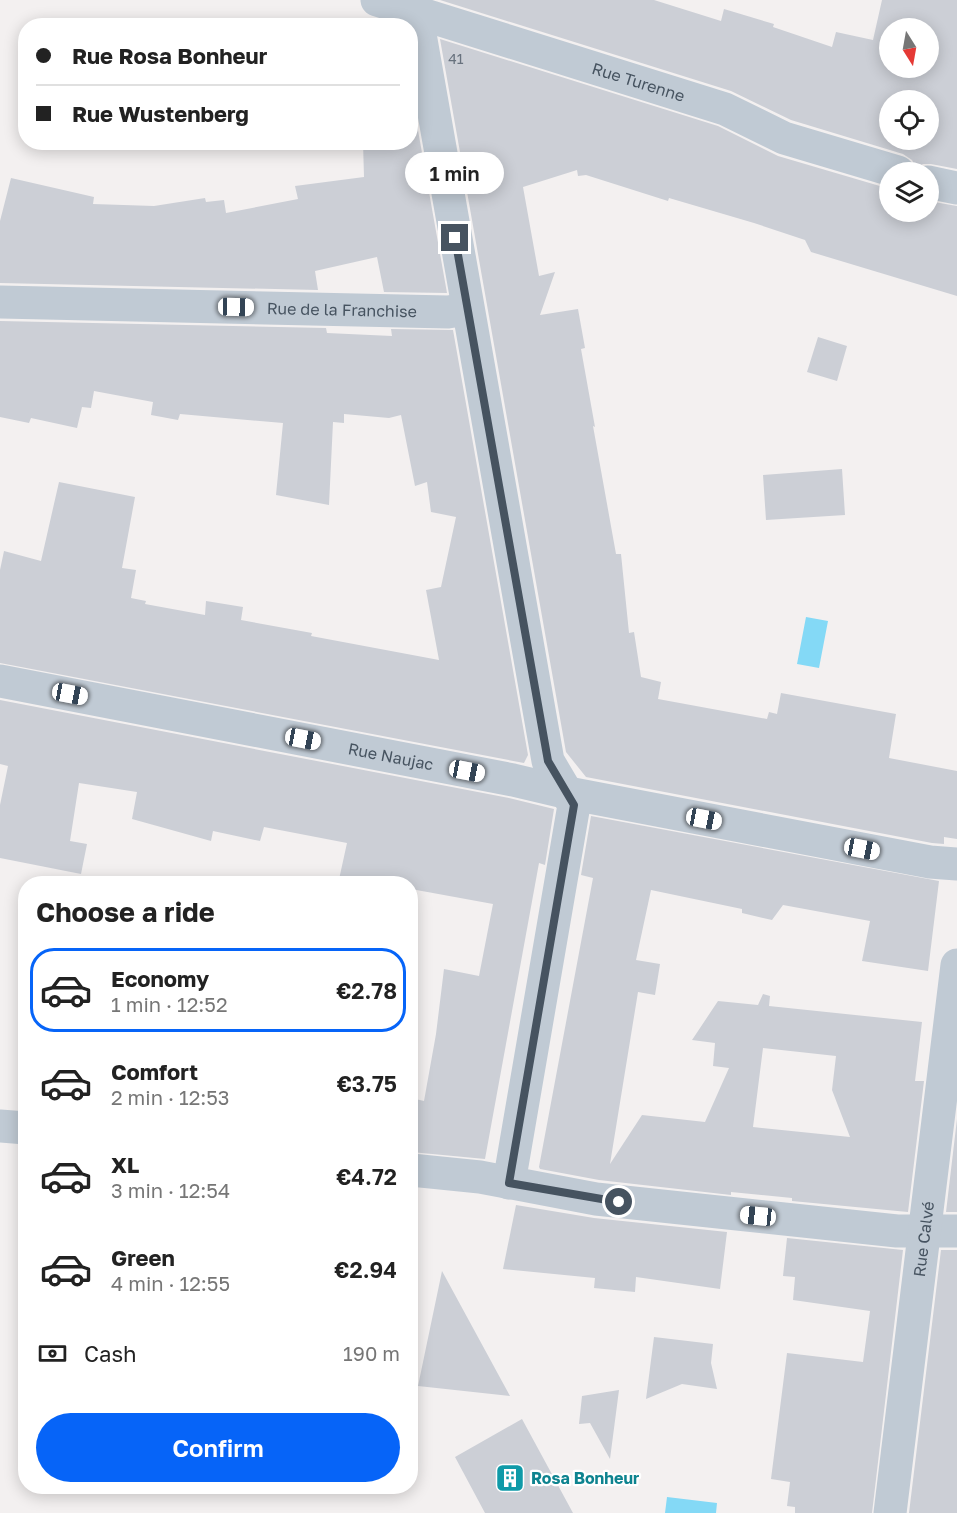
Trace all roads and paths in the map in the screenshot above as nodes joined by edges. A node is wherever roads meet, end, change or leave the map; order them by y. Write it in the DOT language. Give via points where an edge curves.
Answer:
graph roads {
  1 [pos="377,0"];
  2 [pos="415,6"];
  3 [pos="418,23"];
  4 [pos="879,166"];
  5 [pos="939,184"];
  6 [pos="957,188"];
  7 [pos="0,302"];
  8 [pos="467,309"];
  9 [pos="0,681"];
  10 [pos="568,793"];
  11 [pos="957,864"];
  12 [pos="957,965"];
  13 [pos="0,1125"];
  14 [pos="18,1127"];
  15 [pos="418,1171"];
  16 [pos="509,1183"];
  17 [pos="925,1231"];
  18 [pos="957,1231"];
  19 [pos="890,1513"];
  1 -- 2 [label="street, Rue Turenne"];
  2 -- 4 [label="street, Rue Turenne" via="725,108 784,138"];
  3 -- 8 [label="street"];
  5 -- 6 [label="street"];
  7 -- 8 [label="street, Rue de la Franchise" via="448,312"];
  8 -- 10 [label="street" via="548,761"];
  9 -- 10 [label="street, Rue Naujac"];
  10 -- 11 [label="street, Rue Naujac"];
  10 -- 16 [label="street" via="574,805 573,818"];
  12 -- 17 [label="street, Rue Calvé"];
  13 -- 14 [label="street"];
  15 -- 16 [label="street"];
  16 -- 17 [label="street" via="596,1199"];
  17 -- 18 [label="street"];
  17 -- 19 [label="street, Rue Calvé"];
}
